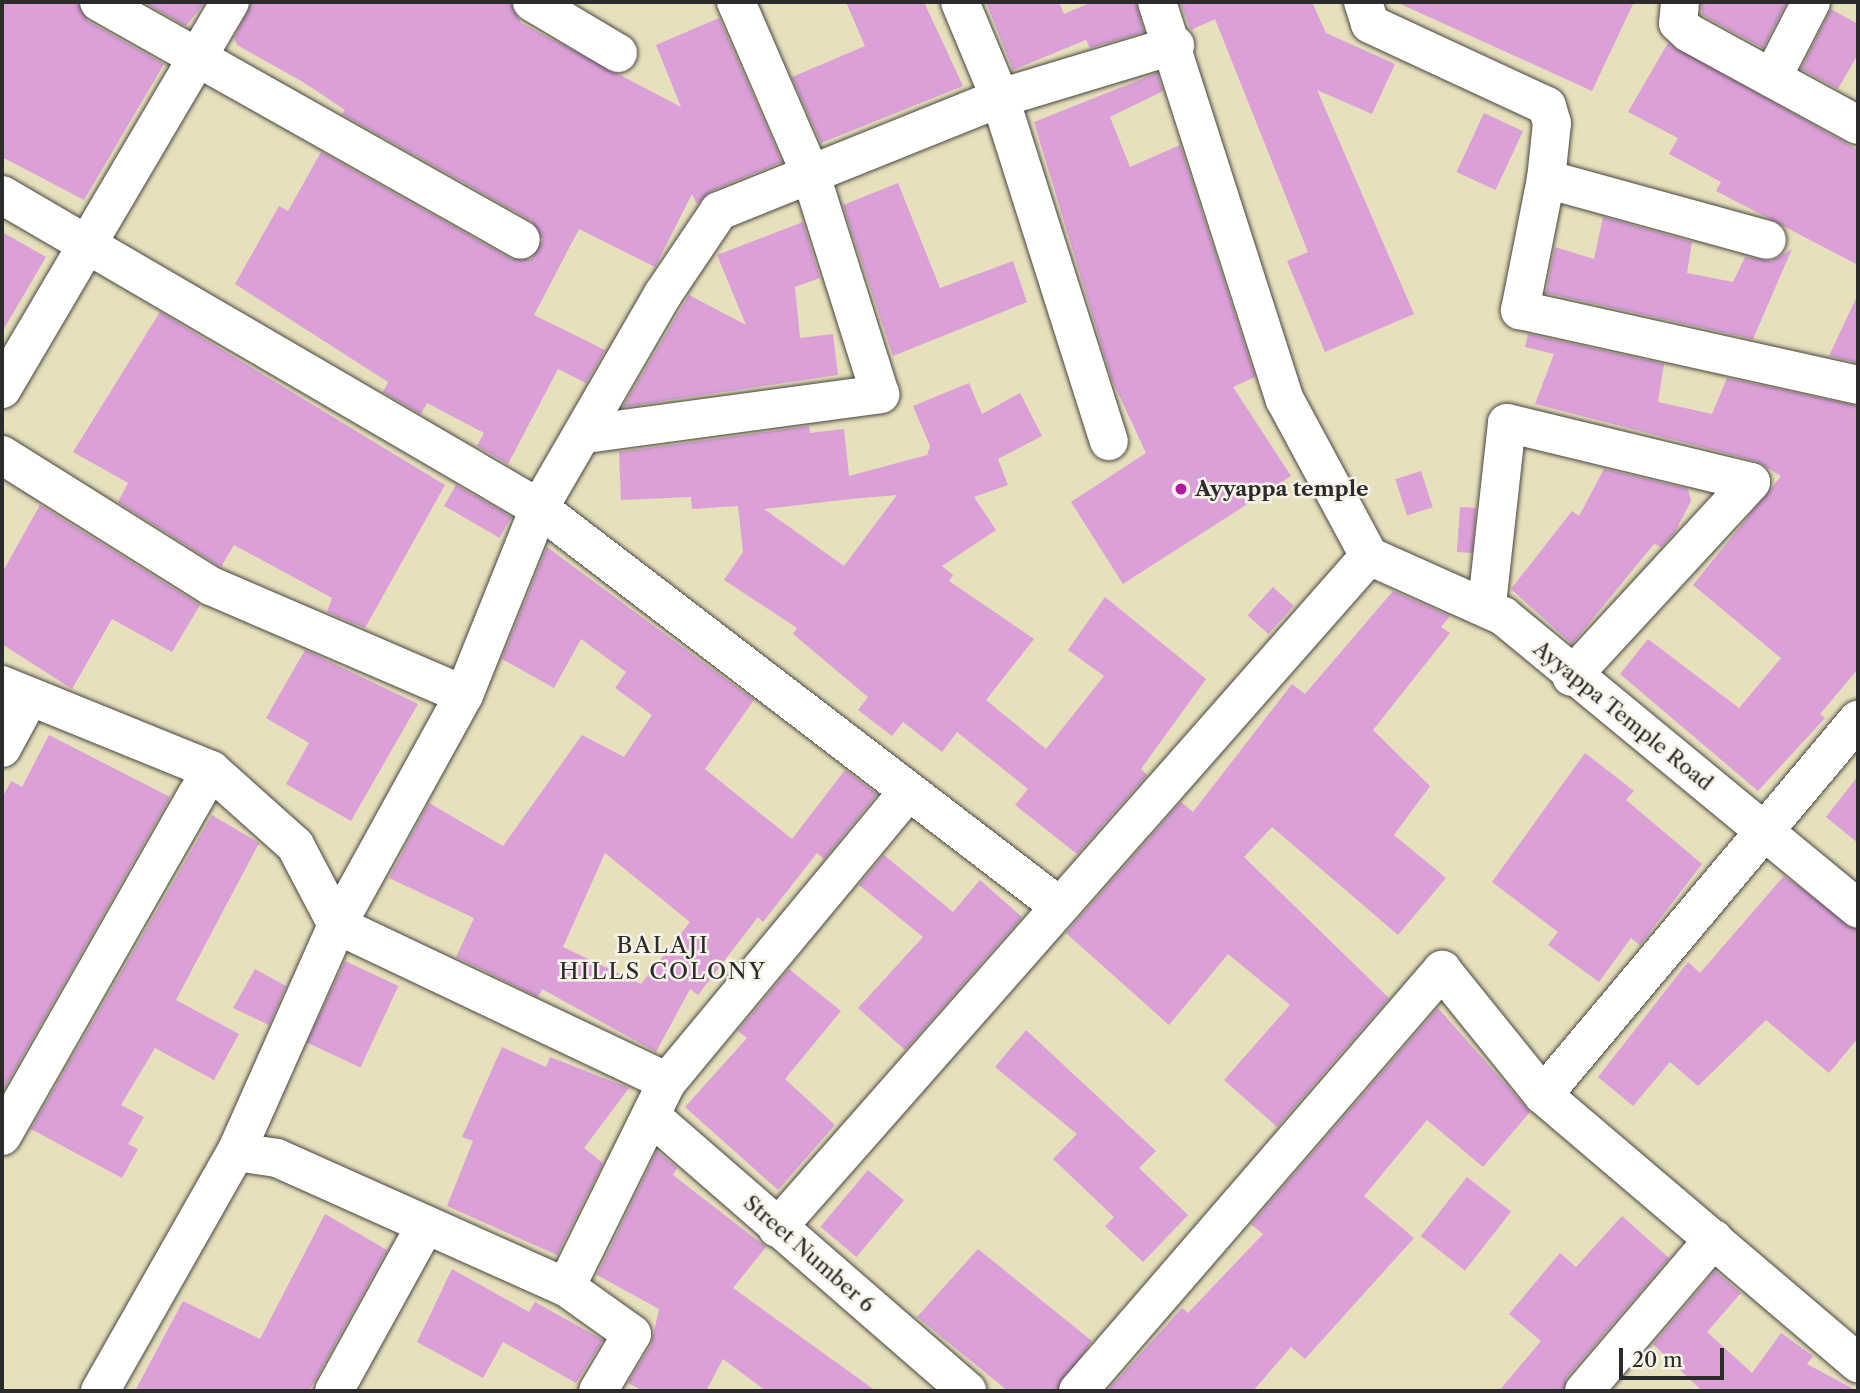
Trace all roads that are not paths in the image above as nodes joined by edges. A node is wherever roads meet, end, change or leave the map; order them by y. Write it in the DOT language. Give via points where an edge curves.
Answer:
graph roads {
  1 [pos="99,2"];
  2 [pos="230,2"];
  3 [pos="531,2"];
  4 [pos="736,2"];
  5 [pos="960,2"];
  6 [pos="1157,2"];
  7 [pos="1363,2"];
  8 [pos="1680,2"];
  9 [pos="1811,2"];
  10 [pos="1175,45"];
  11 [pos="618,53"];
  12 [pos="201,58"];
  13 [pos="1772,78"];
  14 [pos="1000,98"];
  15 [pos="1858,125"];
  16 [pos="811,175"];
  17 [pos="1546,179"];
  18 [pos="2,195"];
  19 [pos="521,240"];
  20 [pos="1767,240"];
  21 [pos="88,245"];
  22 [pos="1858,385"];
  23 [pos="2,389"];
  24 [pos="586,433"];
  25 [pos="1109,441"];
  26 [pos="2,455"];
  27 [pos="539,508"];
  28 [pos="1369,556"];
  29 [pos="1487,604"];
  30 [pos="1571,677"];
  31 [pos="15,692"];
  32 [pos="464,695"];
  33 [pos="1858,720"];
  34 [pos="2,748"];
  35 [pos="211,770"];
  36 [pos="906,794"];
  37 [pos="1765,833"];
  38 [pos="1059,906"];
  39 [pos="1858,909"];
  40 [pos="337,925"];
  41 [pos="667,1082"];
  42 [pos="1542,1095"];
  43 [pos="651,1116"];
  44 [pos="2,1136"];
  45 [pos="236,1152"];
  46 [pos="425,1226"];
  47 [pos="777,1228"];
  48 [pos="1714,1239"];
  49 [pos="566,1287"];
  50 [pos="1858,1363"];
  51 [pos="100,1391"];
  52 [pos="334,1391"];
  53 [pos="598,1391"];
  54 [pos="967,1391"];
  55 [pos="1078,1391"];
  56 [pos="1584,1391"];
  1 -- 12 [label="street"];
  2 -- 12 [label="street"];
  3 -- 11 [label="street"];
  4 -- 16 [label="street"];
  5 -- 14 [label="street"];
  6 -- 10 [label="street"];
  7 -- 17 [label="street" via="1370,24 1547,106 1552,123"];
  8 -- 13 [label="street" via="1678,23 1689,33"];
  9 -- 13 [label="street"];
  10 -- 14 [label="street"];
  10 -- 28 [label="street" via="1285,400"];
  12 -- 19 [label="street"];
  12 -- 21 [label="street"];
  13 -- 15 [label="street"];
  14 -- 16 [label="street"];
  14 -- 25 [label="street"];
  16 -- 24 [label="street" via="719,211 663,294"];
  16 -- 24 [label="street" via="880,394"];
  17 -- 20 [label="street"];
  17 -- 22 [label="street" via="1520,310"];
  18 -- 21 [label="street"];
  21 -- 23 [label="street"];
  21 -- 27 [label="street"];
  24 -- 27 [label="street"];
  26 -- 32 [label="street" via="211,586"];
  27 -- 32 [label="street"];
  27 -- 36 [label="street"];
  28 -- 29 [label="street, Ayyappa Temple Road"];
  28 -- 38 [label="street"];
  29 -- 30 [label="street, Ayyappa Temple Road"];
  29 -- 30 [label="street" via="1507,423 1751,482"];
  30 -- 37 [label="street, Ayyappa Temple Road"];
  31 -- 34 [label="street"];
  31 -- 35 [label="street"];
  32 -- 40 [label="street"];
  33 -- 37 [label="street"];
  35 -- 40 [label="street" via="295,845"];
  35 -- 44 [label="street"];
  36 -- 38 [label="street"];
  36 -- 41 [label="street"];
  37 -- 39 [label="street, Ayyappa Temple Road"];
  37 -- 42 [label="street"];
  38 -- 47 [label="street"];
  40 -- 41 [label="street"];
  40 -- 45 [label="street"];
  41 -- 43 [label="street"];
  42 -- 48 [label="street"];
  42 -- 55 [label="street" via="1442,970"];
  43 -- 47 [label="street, Street Number 6"];
  43 -- 49 [label="street"];
  45 -- 46 [label="street" via="277,1158"];
  45 -- 51 [label="street"];
  46 -- 49 [label="street"];
  46 -- 52 [label="street"];
  47 -- 54 [label="street, Street Number 6"];
  48 -- 50 [label="street"];
  48 -- 56 [label="street"];
  49 -- 53 [label="street" via="632,1334"];
}
